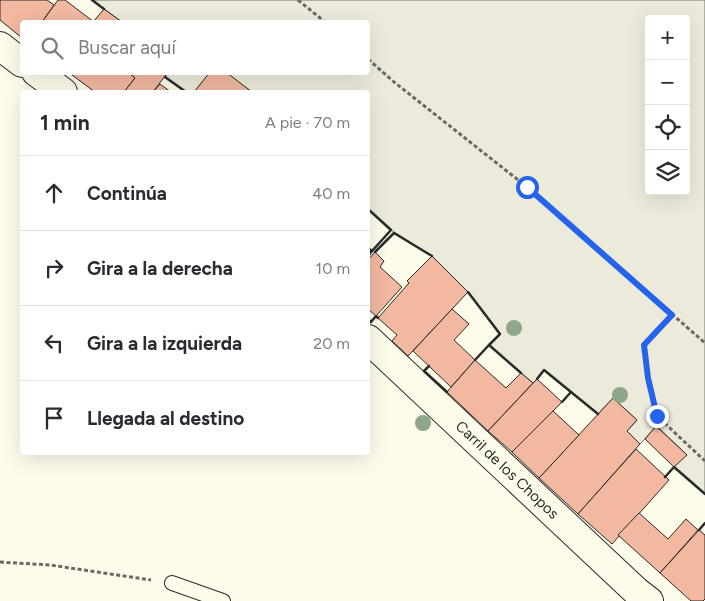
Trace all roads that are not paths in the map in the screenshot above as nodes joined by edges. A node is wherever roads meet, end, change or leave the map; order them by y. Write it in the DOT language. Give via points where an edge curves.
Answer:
graph roads {
  1 [pos="0,46"];
  2 [pos="20,61"];
  3 [pos="40,75"];
  4 [pos="60,90"];
  5 [pos="370,341"];
  6 [pos="172,583"];
  7 [pos="223,601"];
  8 [pos="649,601"];
  1 -- 2 [label="street"];
  3 -- 4 [label="street"];
  5 -- 8 [label="street, Carril de los Chopos"];
  6 -- 7 [label="lane"];
}
